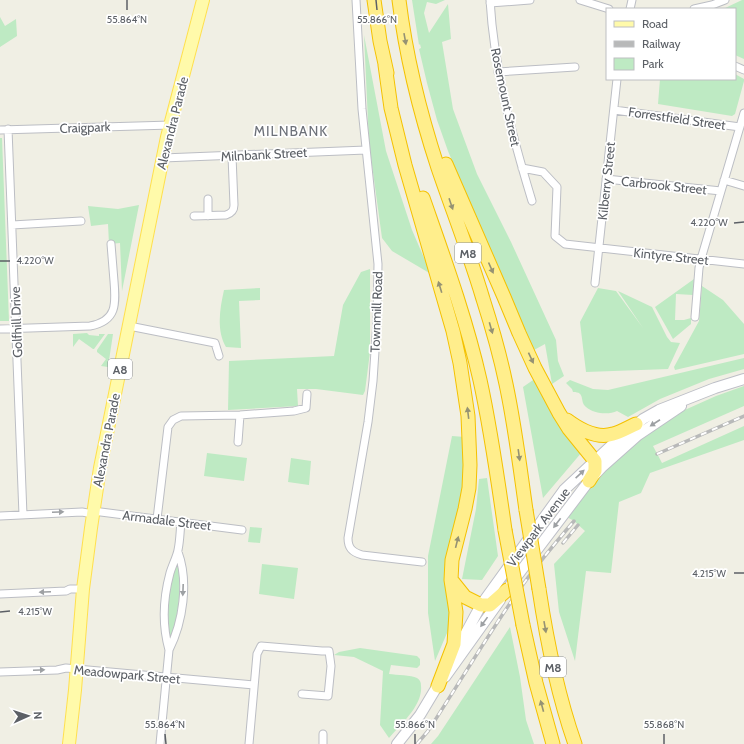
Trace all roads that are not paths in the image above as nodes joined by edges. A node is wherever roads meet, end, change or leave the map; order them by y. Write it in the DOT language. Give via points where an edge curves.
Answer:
graph roads {
  1 [pos="203,0"];
  2 [pos="356,0"];
  3 [pos="374,0"];
  4 [pos="399,0"];
  5 [pos="530,0"];
  6 [pos="580,0"];
  7 [pos="725,0"];
  8 [pos="490,2"];
  9 [pos="606,8"];
  10 [pos="698,8"];
  11 [pos="385,65"];
  12 [pos="575,67"];
  13 [pos="498,72"];
  14 [pos="617,80"];
  15 [pos="420,104"];
  16 [pos="614,110"];
  17 [pos="744,113"];
  18 [pos="170,124"];
  19 [pos="740,127"];
  20 [pos="8,129"];
  21 [pos="0,130"];
  22 [pos="366,150"];
  23 [pos="232,156"];
  24 [pos="163,158"];
  25 [pos="522,168"];
  26 [pos="606,179"];
  27 [pos="724,180"];
  28 [pos="744,186"];
  29 [pos="721,191"];
  30 [pos="208,199"];
  31 [pos="532,201"];
  32 [pos="194,216"];
  33 [pos="208,216"];
  34 [pos="81,221"];
  35 [pos="12,224"];
  36 [pos="111,244"];
  37 [pos="598,248"];
  38 [pos="701,259"];
  39 [pos="744,264"];
  40 [pos="595,283"];
  41 [pos="695,317"];
  42 [pos="129,326"];
  43 [pos="0,329"];
  44 [pos="16,329"];
  45 [pos="219,356"];
  46 [pos="744,379"];
  47 [pos="307,394"];
  48 [pos="699,394"];
  49 [pos="559,414"];
  50 [pos="240,415"];
  51 [pos="636,424"];
  52 [pos="238,442"];
  53 [pos="595,461"];
  54 [pos="589,481"];
  55 [pos="93,512"];
  56 [pos="23,515"];
  57 [pos="0,516"];
  58 [pos="156,519"];
  59 [pos="181,522"];
  60 [pos="242,530"];
  61 [pos="178,552"];
  62 [pos="422,562"];
  63 [pos="452,580"];
  64 [pos="83,589"];
  65 [pos="507,590"];
  66 [pos="0,594"];
  67 [pos="481,605"];
  68 [pos="169,650"];
  69 [pos="76,669"];
  70 [pos="0,672"];
  71 [pos="166,677"];
  72 [pos="254,685"];
  73 [pos="438,686"];
  74 [pos="302,694"];
  75 [pos="323,734"];
  76 [pos="69,744"];
  77 [pos="160,744"];
  78 [pos="250,744"];
  79 [pos="323,744"];
  80 [pos="397,744"];
  81 [pos="553,744"];
  82 [pos="575,744"];
  1 -- 18 [label="main road, Alexandra Parade / A8"];
  2 -- 22 [label="street, Townmill Road"];
  3 -- 11 [label="highway, M8"];
  4 -- 15 [label="highway, M8, one-way"];
  5 -- 8 [label="street, Rosemount Street"];
  6 -- 9 [label="street"];
  7 -- 10 [label="street"];
  8 -- 13 [label="street, Rosemount Street"];
  63 -- 11 [label="highway, one-way" via="452,560 469,488 468,416 453,331 405,165 391,108"];
  81 -- 11 [label="highway, M8, one-way, bridge" via="523,625 486,413 469,339 396,115"];
  12 -- 13 [label="street"];
  13 -- 25 [label="street, Rosemount Street"];
  14 -- 16 [label="street, Kilberry Street"];
  15 -- 49 [label="highway, one-way" via="519,333"];
  15 -- 82 [label="highway, M8, one-way, bridge" via="500,356 517,441 526,510 555,678"];
  16 -- 19 [label="street, Forrestfield Street"];
  16 -- 26 [label="street, Kilberry Street"];
  17 -- 19 [label="street"];
  18 -- 20 [label="street, Craigpark"];
  18 -- 24 [label="main road, Alexandra Parade / A8"];
  19 -- 27 [label="street"];
  20 -- 21 [label="street, Craigpark"];
  20 -- 35 [label="street, Golfhill Drive"];
  22 -- 23 [label="street, Milnbank Street"];
  22 -- 62 [label="street, Townmill Road" via="378,264 377,321 371,401 348,544 355,553 362,555"];
  23 -- 24 [label="street, Milnbank Street"];
  23 -- 33 [label="street" via="234,208 230,214"];
  24 -- 42 [label="main road, Alexandra Parade / A8"];
  25 -- 31 [label="street, Rosemount Street"];
  25 -- 37 [label="street" via="543,172 557,187 555,236 565,244"];
  26 -- 29 [label="street, Carbrook Street"];
  26 -- 37 [label="street, Kilberry Street"];
  27 -- 28 [label="street"];
  27 -- 29 [label="street"];
  29 -- 38 [label="street"];
  30 -- 33 [label="street"];
  32 -- 33 [label="street"];
  34 -- 35 [label="street"];
  35 -- 44 [label="street, Golfhill Drive"];
  36 -- 44 [label="street" via="116,303 108,319 90,326"];
  37 -- 38 [label="street, Kintyre Street"];
  37 -- 40 [label="street, Kilberry Street"];
  38 -- 39 [label="street, Kintyre Street"];
  38 -- 41 [label="street"];
  42 -- 45 [label="street" via="215,343"];
  42 -- 55 [label="main road, Alexandra Parade / A8"];
  43 -- 44 [label="street"];
  44 -- 56 [label="street, Golfhill Drive"];
  46 -- 48 [label="street, Viewpark Avenue"];
  47 -- 50 [label="street" via="306,408"];
  48 -- 51 [label="street, Viewpark Avenue" via="659,410"];
  48 -- 54 [label="street, Viewpark Avenue, one-way" via="638,435"];
  49 -- 51 [label="highway" via="584,431 605,436"];
  49 -- 53 [label="highway"];
  50 -- 52 [label="street"];
  50 -- 58 [label="street" via="181,416 170,423"];
  51 -- 53 [label="street, Viewpark Avenue"];
  53 -- 54 [label="highway" via="595,471"];
  67 -- 53 [label="street, Viewpark Avenue, one-way" via="564,490"];
  54 -- 65 [label="street, Viewpark Avenue, one-way"];
  56 -- 55 [label="street, Armadale Street, one-way"];
  55 -- 58 [label="street, Armadale Street"];
  55 -- 64 [label="main road, Alexandra Parade / A8"];
  56 -- 57 [label="street, Armadale Street"];
  58 -- 59 [label="street, Armadale Street"];
  59 -- 60 [label="street, Armadale Street"];
  59 -- 61 [label="street"];
  61 -- 68 [label="street" via="169,574 165,602 165,637"];
  61 -- 68 [label="street, one-way" via="182,562 183,593 179,623"];
  63 -- 67 [label="highway" via="465,597"];
  63 -- 73 [label="highway" via="456,612 454,644"];
  64 -- 66 [label="street, one-way"];
  64 -- 69 [label="main road, Alexandra Parade / A8"];
  65 -- 67 [label="highway" via="490,605"];
  65 -- 73 [label="street, Viewpark Avenue, one-way"];
  67 -- 73 [label="street, Viewpark Avenue"];
  68 -- 71 [label="street"];
  70 -- 69 [label="street, Meadowpark Street, one-way"];
  69 -- 71 [label="street, Meadowpark Street"];
  69 -- 76 [label="main road, Alexandra Parade / A8"];
  71 -- 72 [label="street, Meadowpark Street"];
  71 -- 77 [label="street"];
  72 -- 74 [label="street" via="260,646 328,651 328,696"];
  72 -- 78 [label="street"];
  73 -- 80 [label="street, Viewpark Avenue" via="420,715"];
  75 -- 79 [label="street"];
}
